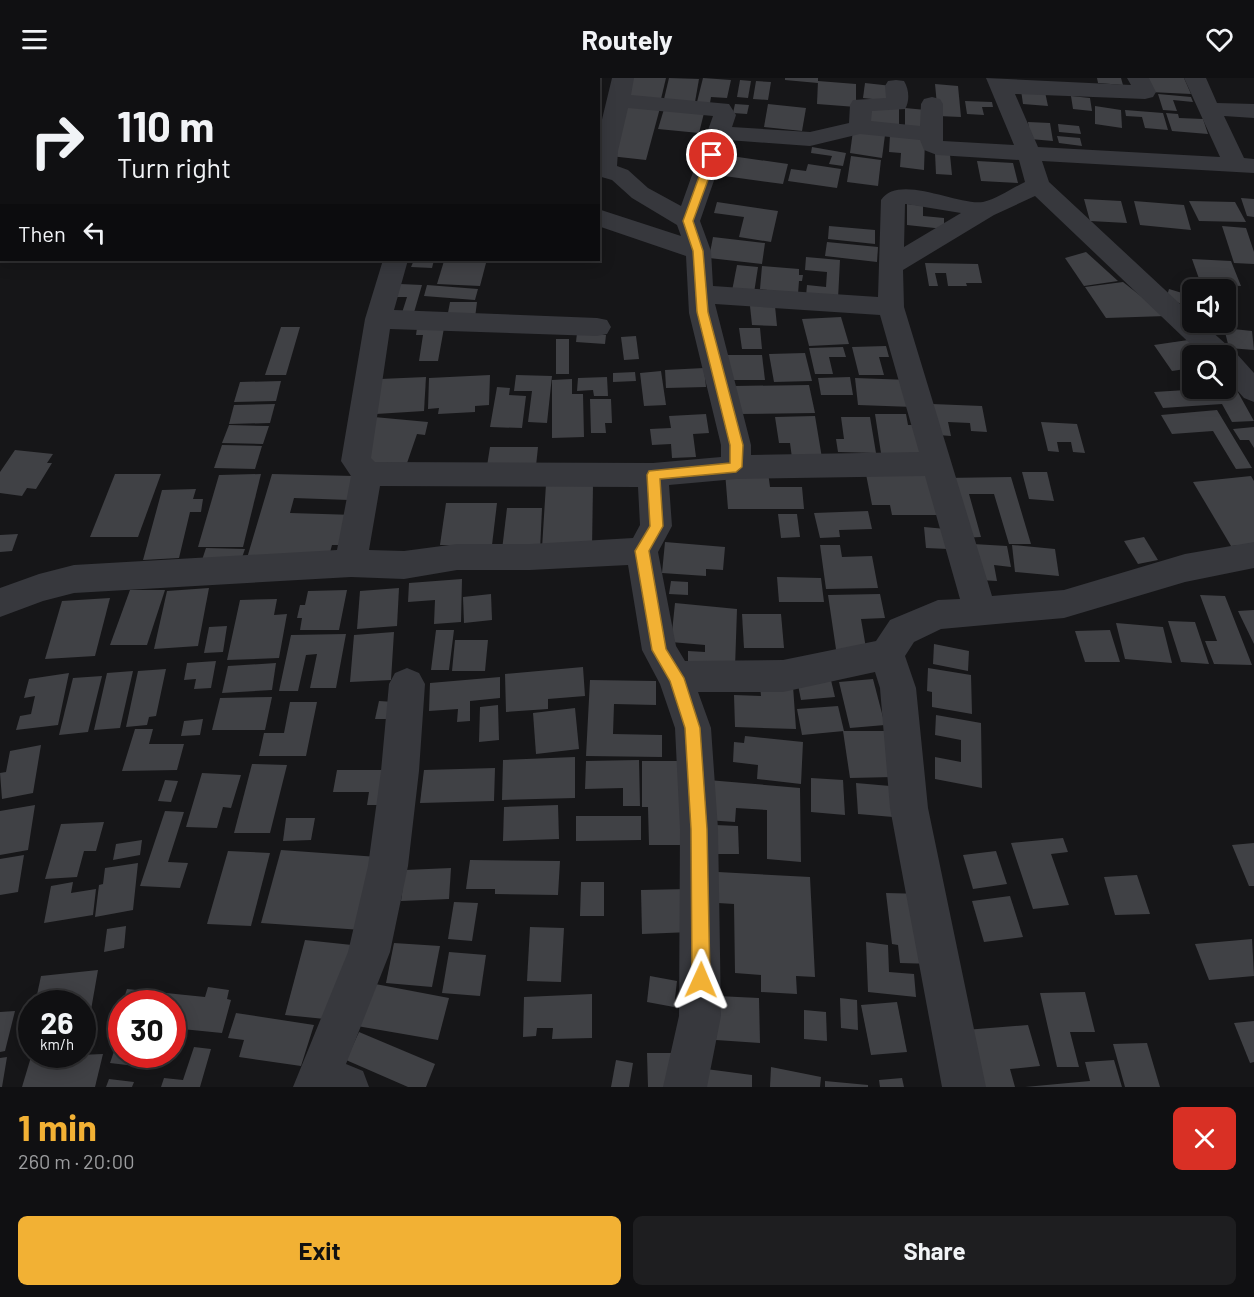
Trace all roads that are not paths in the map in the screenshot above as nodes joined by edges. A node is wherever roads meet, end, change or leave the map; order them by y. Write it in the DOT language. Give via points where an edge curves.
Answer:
graph roads {
  1 [pos="1138,78"];
  2 [pos="1195,78"];
  3 [pos="999,82"];
  4 [pos="896,86"];
  5 [pos="615,99"];
  6 [pos="932,104"];
  7 [pos="1209,109"];
  8 [pos="1254,111"];
  9 [pos="860,127"];
  10 [pos="720,133"];
  11 [pos="931,134"];
  12 [pos="1028,152"];
  13 [pos="1244,166"];
  14 [pos="1038,185"];
  15 [pos="985,210"];
  16 [pos="600,219"];
  17 [pos="688,221"];
  18 [pos="698,251"];
  19 [pos="395,261"];
  20 [pos="890,266"];
  21 [pos="701,294"];
  22 [pos="891,307"];
  23 [pos="378,319"];
  24 [pos="597,327"];
  25 [pos="1209,345"];
  26 [pos="1236,371"];
  27 [pos="1254,391"];
  28 [pos="936,464"];
  29 [pos="736,467"];
  30 [pos="367,474"];
  31 [pos="653,475"];
  32 [pos="642,551"];
  33 [pos="1254,555"];
  34 [pos="351,563"];
  35 [pos="0,603"];
  36 [pos="980,611"];
  37 [pos="887,654"];
  38 [pos="676,678"];
  39 [pos="407,684"];
  40 [pos="328,1084"];
  41 [pos="685,1087"];
  42 [pos="964,1087"];
  1 -- 3 [label="street" via="1144,92"];
  2 -- 7 [label="street"];
  3 -- 12 [label="street"];
  4 -- 9 [label="street" via="897,104 861,105"];
  5 -- 10 [label="street" via="721,109 725,116"];
  5 -- 17 [label="street" via="605,170"];
  6 -- 11 [label="street"];
  7 -- 8 [label="street"];
  7 -- 13 [label="street"];
  9 -- 10 [label="street" via="810,139"];
  9 -- 11 [label="street"];
  10 -- 17 [label="street"];
  11 -- 12 [label="street" via="932,145 937,148"];
  12 -- 13 [label="street"];
  12 -- 14 [label="street"];
  14 -- 15 [label="street"];
  14 -- 25 [label="street"];
  15 -- 20 [label="street"];
  15 -- 20 [label="street" via="904,196 893,200"];
  16 -- 18 [label="street"];
  17 -- 18 [label="street"];
  18 -- 21 [label="street"];
  19 -- 23 [label="street"];
  20 -- 22 [label="street"];
  21 -- 22 [label="street"];
  21 -- 29 [label="street" via="702,312 736,445"];
  22 -- 28 [label="street"];
  23 -- 24 [label="street"];
  23 -- 30 [label="street" via="356,461"];
  26 -- 27 [label="street"];
  28 -- 29 [label="street"];
  28 -- 36 [label="street"];
  29 -- 31 [label="street"];
  30 -- 31 [label="street"];
  30 -- 34 [label="street"];
  31 -- 32 [label="street" via="656,526"];
  32 -- 34 [label="street" via="457,557 404,565"];
  32 -- 38 [label="street" via="659,650"];
  33 -- 36 [label="street" via="1185,568 1065,604"];
  34 -- 35 [label="street" via="74,579"];
  36 -- 37 [label="street" via="938,615 902,631"];
  37 -- 38 [label="street" via="783,676"];
  37 -- 42 [label="street" via="898,688 909,808"];
  38 -- 41 [label="street" via="693,728 699,829 700,1016"];
  39 -- 40 [label="street" via="388,866 369,952"];
}
